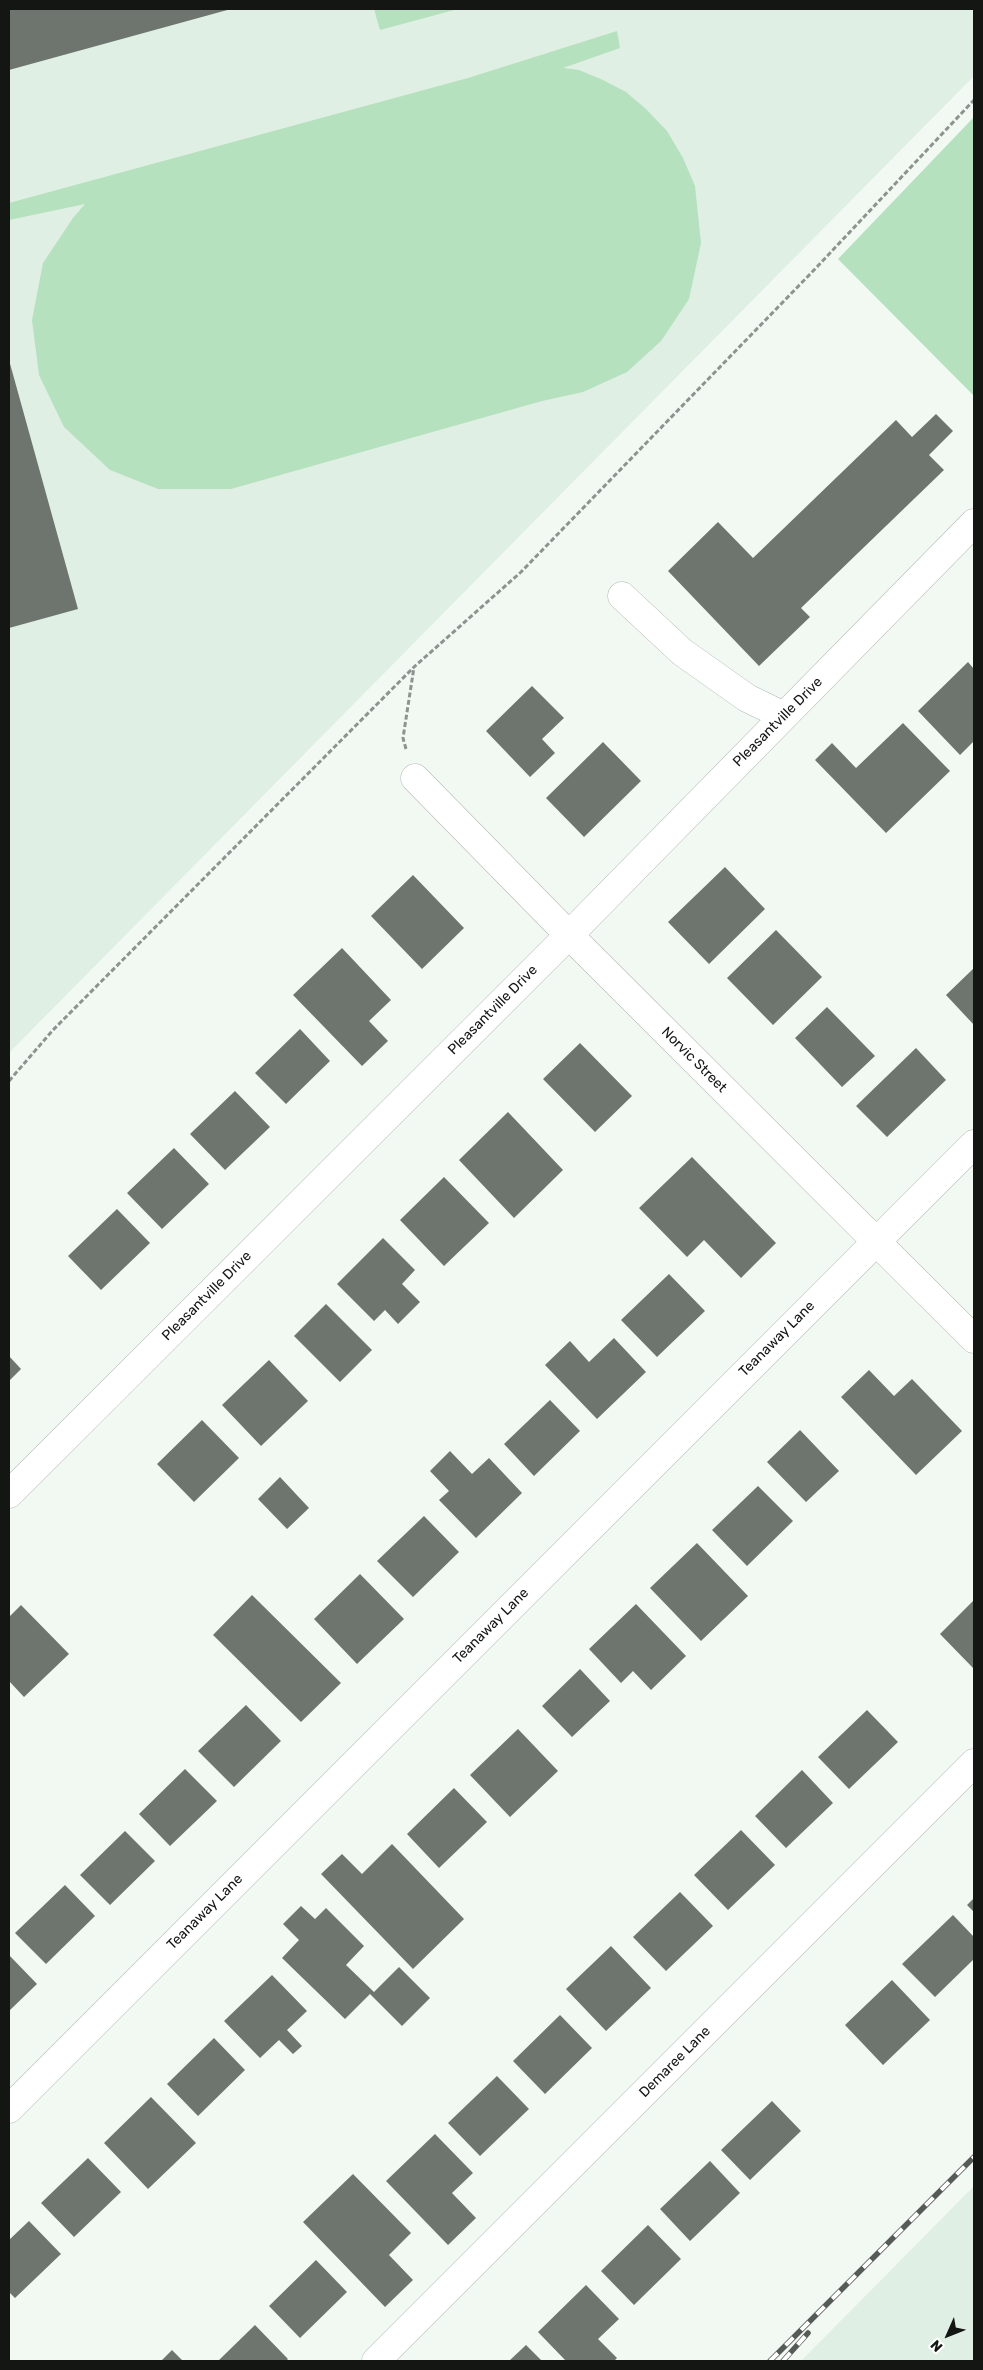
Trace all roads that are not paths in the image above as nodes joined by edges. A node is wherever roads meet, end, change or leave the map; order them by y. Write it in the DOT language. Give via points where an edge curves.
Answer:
graph roads {
  1 [pos="974,523"];
  2 [pos="622,596"];
  3 [pos="784,716"];
  4 [pos="415,778"];
  5 [pos="569,935"];
  6 [pos="974,1144"];
  7 [pos="876,1241"];
  8 [pos="974,1340"];
  9 [pos="9,1494"];
  10 [pos="974,1763"];
  11 [pos="9,2109"];
  12 [pos="376,2361"];
  1 -- 3 [label="street, Pleasantville Drive"];
  2 -- 3 [label="street" via="682,652 747,698"];
  3 -- 5 [label="street, Pleasantville Drive"];
  4 -- 5 [label="street, Norvic Street"];
  5 -- 7 [label="street, Norvic Street"];
  5 -- 9 [label="street, Pleasantville Drive"];
  6 -- 7 [label="street, Teanaway Lane"];
  7 -- 8 [label="street, Norvic Street"];
  7 -- 11 [label="street, Teanaway Lane"];
  10 -- 12 [label="street, Demaree Lane"];
}
